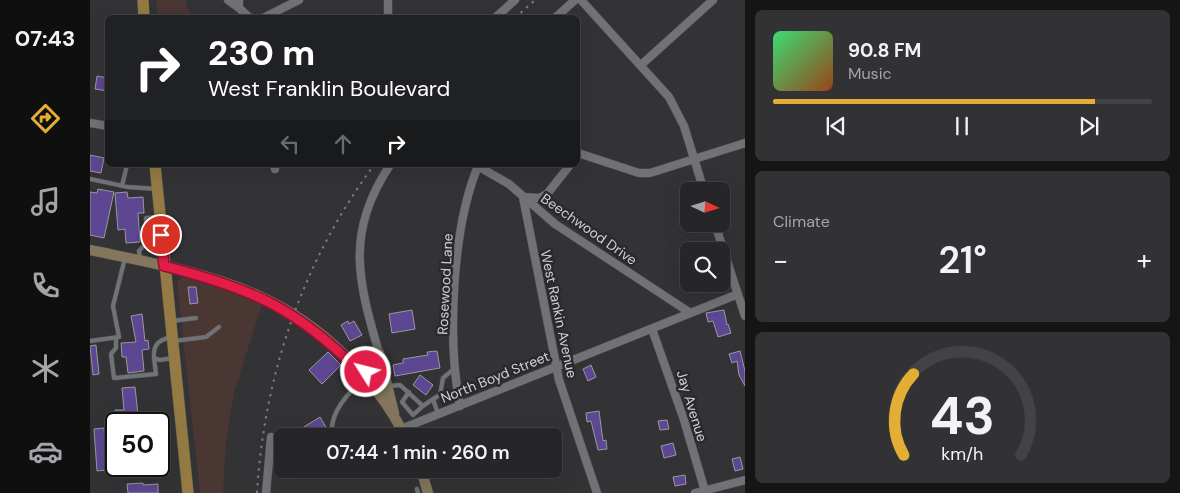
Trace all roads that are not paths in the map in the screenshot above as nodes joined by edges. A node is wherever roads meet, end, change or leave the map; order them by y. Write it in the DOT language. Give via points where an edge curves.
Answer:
graph roads {
  1 [pos="143,0"];
  2 [pos="228,0"];
  3 [pos="299,0"];
  4 [pos="388,0"];
  5 [pos="515,0"];
  6 [pos="575,0"];
  7 [pos="580,0"];
  8 [pos="713,0"];
  9 [pos="239,4"];
  10 [pos="144,15"];
  11 [pos="248,15"];
  12 [pos="269,15"];
  13 [pos="388,15"];
  14 [pos="498,15"];
  15 [pos="558,15"];
  16 [pos="641,65"];
  17 [pos="90,123"];
  18 [pos="105,126"];
  19 [pos="745,143"];
  20 [pos="580,155"];
  21 [pos="694,159"];
  22 [pos="127,167"];
  23 [pos="155,167"];
  24 [pos="389,167"];
  25 [pos="476,167"];
  26 [pos="481,167"];
  27 [pos="568,167"];
  28 [pos="90,179"];
  29 [pos="701,182"];
  30 [pos="122,186"];
  31 [pos="156,189"];
  32 [pos="523,197"];
  33 [pos="159,217"];
  34 [pos="718,232"];
  35 [pos="90,250"];
  36 [pos="126,257"];
  37 [pos="140,261"];
  38 [pos="164,266"];
  39 [pos="738,294"];
  40 [pos="689,312"];
  41 [pos="745,316"];
  42 [pos="196,318"];
  43 [pos="170,321"];
  44 [pos="219,327"];
  45 [pos="652,329"];
  46 [pos="116,337"];
  47 [pos="171,339"];
  48 [pos="90,341"];
  49 [pos="379,353"];
  50 [pos="154,358"];
  51 [pos="173,358"];
  52 [pos="557,366"];
  53 [pos="383,367"];
  54 [pos="455,368"];
  55 [pos="363,375"];
  56 [pos="388,386"];
  57 [pos="373,387"];
  58 [pos="409,392"];
  59 [pos="457,392"];
  60 [pos="440,395"];
  61 [pos="433,399"];
  62 [pos="402,402"];
  63 [pos="423,406"];
  64 [pos="460,406"];
  65 [pos="393,408"];
  66 [pos="438,414"];
  67 [pos="415,419"];
  68 [pos="333,428"];
  69 [pos="400,428"];
  70 [pos="401,428"];
  71 [pos="402,428"];
  72 [pos="272,437"];
  73 [pos="424,478"];
  74 [pos="745,480"];
  75 [pos="705,491"];
  76 [pos="188,493"];
  77 [pos="266,493"];
  78 [pos="428,493"];
  79 [pos="597,493"];
  80 [pos="695,493"];
  1 -- 10 [label="main road"];
  2 -- 9 [label="street"];
  3 -- 12 [label="street"];
  4 -- 13 [label="street"];
  5 -- 14 [label="street"];
  6 -- 15 [label="street"];
  7 -- 16 [label="street"];
  8 -- 16 [label="street"];
  9 -- 11 [label="street"];
  16 -- 21 [label="street" via="675,107"];
  17 -- 18 [label="street"];
  19 -- 21 [label="street"];
  20 -- 21 [label="street" via="639,173 661,171"];
  21 -- 29 [label="street"];
  22 -- 30 [label="lane"];
  23 -- 31 [label="main road"];
  24 -- 49 [label="street" via="370,202 360,240 362,284"];
  25 -- 54 [label="street, Rosewood Lane" via="461,225 455,293"];
  26 -- 32 [label="street, Beechwood Drive"];
  27 -- 32 [label="street" via="547,194 539,198"];
  28 -- 30 [label="lane"];
  30 -- 31 [label="lane"];
  31 -- 33 [label="main road"];
  32 -- 40 [label="street, Beechwood Drive" via="555,224"];
  32 -- 52 [label="street, West Rankin Avenue"];
  33 -- 37 [label="lane" via="146,218 147,242 139,251"];
  33 -- 38 [label="main road"];
  34 -- 39 [label="street"];
  35 -- 36 [label="main road"];
  36 -- 37 [label="main road"];
  36 -- 46 [label="lane" via="113,306"];
  37 -- 38 [label="main road"];
  38 -- 43 [label="main road"];
  38 -- 55 [label="main road" via="211,278 260,296 313,329"];
  39 -- 40 [label="street, North Boyd Street"];
  39 -- 41 [label="street"];
  40 -- 45 [label="street, North Boyd Street"];
  42 -- 43 [label="lane"];
  43 -- 47 [label="main road"];
  44 -- 47 [label="lane" via="206,337"];
  45 -- 52 [label="street, North Boyd Street"];
  45 -- 75 [label="street, Jay Avenue"];
  46 -- 48 [label="lane"];
  46 -- 50 [label="lane" via="116,348 111,354 114,378 156,374"];
  47 -- 50 [label="lane" via="160,339 155,345"];
  47 -- 51 [label="main road"];
  49 -- 53 [label="main road"];
  49 -- 55 [label="main road" via="379,361 374,368"];
  50 -- 51 [label="lane"];
  51 -- 76 [label="main road"];
  52 -- 64 [label="street, North Boyd Street"];
  52 -- 79 [label="street, West Rankin Avenue"];
  53 -- 56 [label="main road"];
  53 -- 57 [label="main road" via="382,375"];
  54 -- 59 [label="street, Rosewood Lane"];
  54 -- 60 [label="lane" via="443,378"];
  55 -- 57 [label="main road"];
  55 -- 68 [label="lane" via="347,394 334,418"];
  56 -- 58 [label="lane" via="400,384"];
  56 -- 65 [label="main road"];
  57 -- 69 [label="main road"];
  58 -- 62 [label="lane"];
  58 -- 63 [label="lane"];
  59 -- 60 [label="lane"];
  59 -- 64 [label="street, Rosewood Lane"];
  60 -- 61 [label="lane"];
  61 -- 63 [label="lane"];
  61 -- 66 [label="lane"];
  62 -- 65 [label="lane"];
  62 -- 67 [label="lane"];
  63 -- 67 [label="lane"];
  64 -- 66 [label="street, North Boyd Street"];
  65 -- 70 [label="main road"];
  66 -- 67 [label="street, North Boyd Street"];
  67 -- 71 [label="street, North Boyd Street"];
  72 -- 77 [label="street"];
  73 -- 78 [label="main road"];
  74 -- 75 [label="street"];
  75 -- 80 [label="street"];
}
